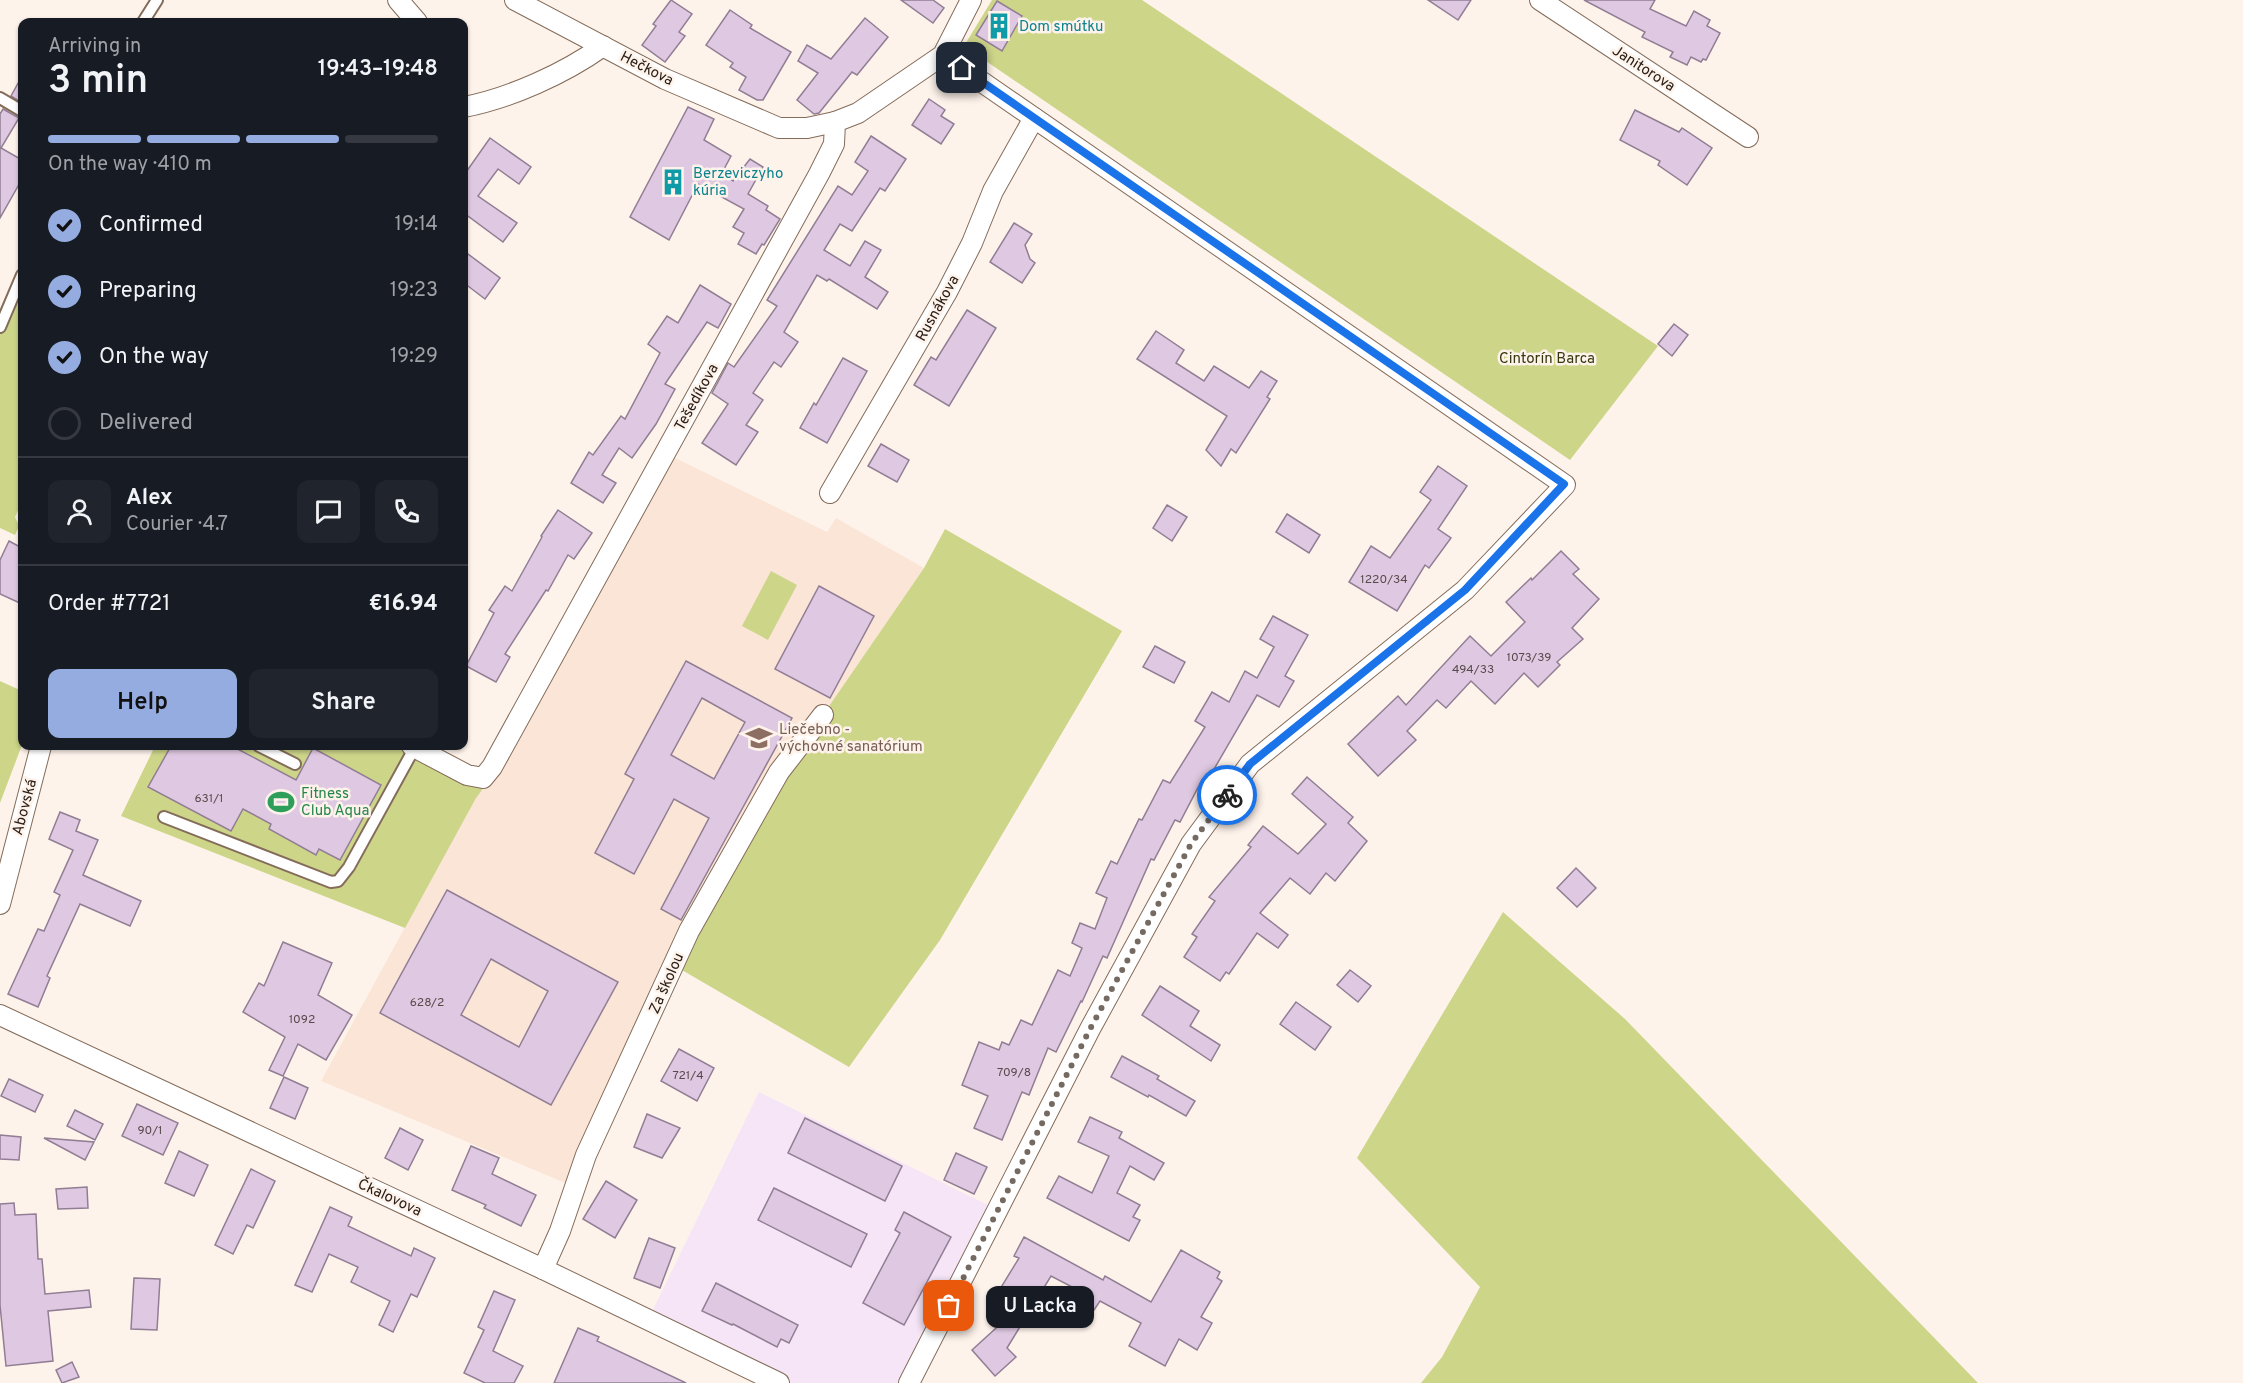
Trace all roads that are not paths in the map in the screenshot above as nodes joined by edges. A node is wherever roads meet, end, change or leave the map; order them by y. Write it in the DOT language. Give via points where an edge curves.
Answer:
graph roads {
  1 [pos="157,0"];
  2 [pos="398,0"];
  3 [pos="515,0"];
  4 [pos="971,0"];
  5 [pos="1540,0"];
  6 [pos="146,18"];
  7 [pos="414,18"];
  8 [pos="603,46"];
  9 [pos="943,55"];
  10 [pos="0,98"];
  11 [pos="468,106"];
  12 [pos="18,109"];
  13 [pos="1034,118"];
  14 [pos="836,122"];
  15 [pos="1748,136"];
  16 [pos="18,284"];
  17 [pos="0,327"];
  18 [pos="830,493"];
  19 [pos="822,715"];
  20 [pos="40,750"];
  21 [pos="267,750"];
  22 [pos="412,750"];
  23 [pos="421,750"];
  24 [pos="296,764"];
  25 [pos="164,817"];
  26 [pos="0,904"];
  27 [pos="0,1015"];
  28 [pos="543,1269"];
  29 [pos="779,1383"];
  30 [pos="909,1383"];
  1 -- 6 [label="lane"];
  2 -- 7 [label="street"];
  3 -- 8 [label="street"];
  4 -- 9 [label="street"];
  5 -- 15 [label="street, Janitorova"];
  8 -- 11 [label="street, Hečkova" via="584,60 514,92"];
  8 -- 14 [label="street, Hečkova" via="665,79 779,128"];
  9 -- 13 [label="street"];
  9 -- 14 [label="street" via="858,113"];
  10 -- 12 [label="lane"];
  13 -- 18 [label="street, Rusnákova" via="993,191 947,292"];
  13 -- 30 [label="street" via="1564,484 1465,590 1250,764 1191,844 1090,1029"];
  14 -- 23 [label="street, Tešedíkova" via="834,144 819,174 492,768 483,778 467,775"];
  16 -- 17 [label="lane"];
  19 -- 28 [label="street, Za školou" via="778,772 689,931 586,1155"];
  20 -- 26 [label="street, Abovská"];
  21 -- 24 [label="lane"];
  22 -- 25 [label="lane" via="348,867 338,880 331,882"];
  27 -- 28 [label="street, Čkalovova"];
  28 -- 29 [label="street, Čkalovova"];
}
